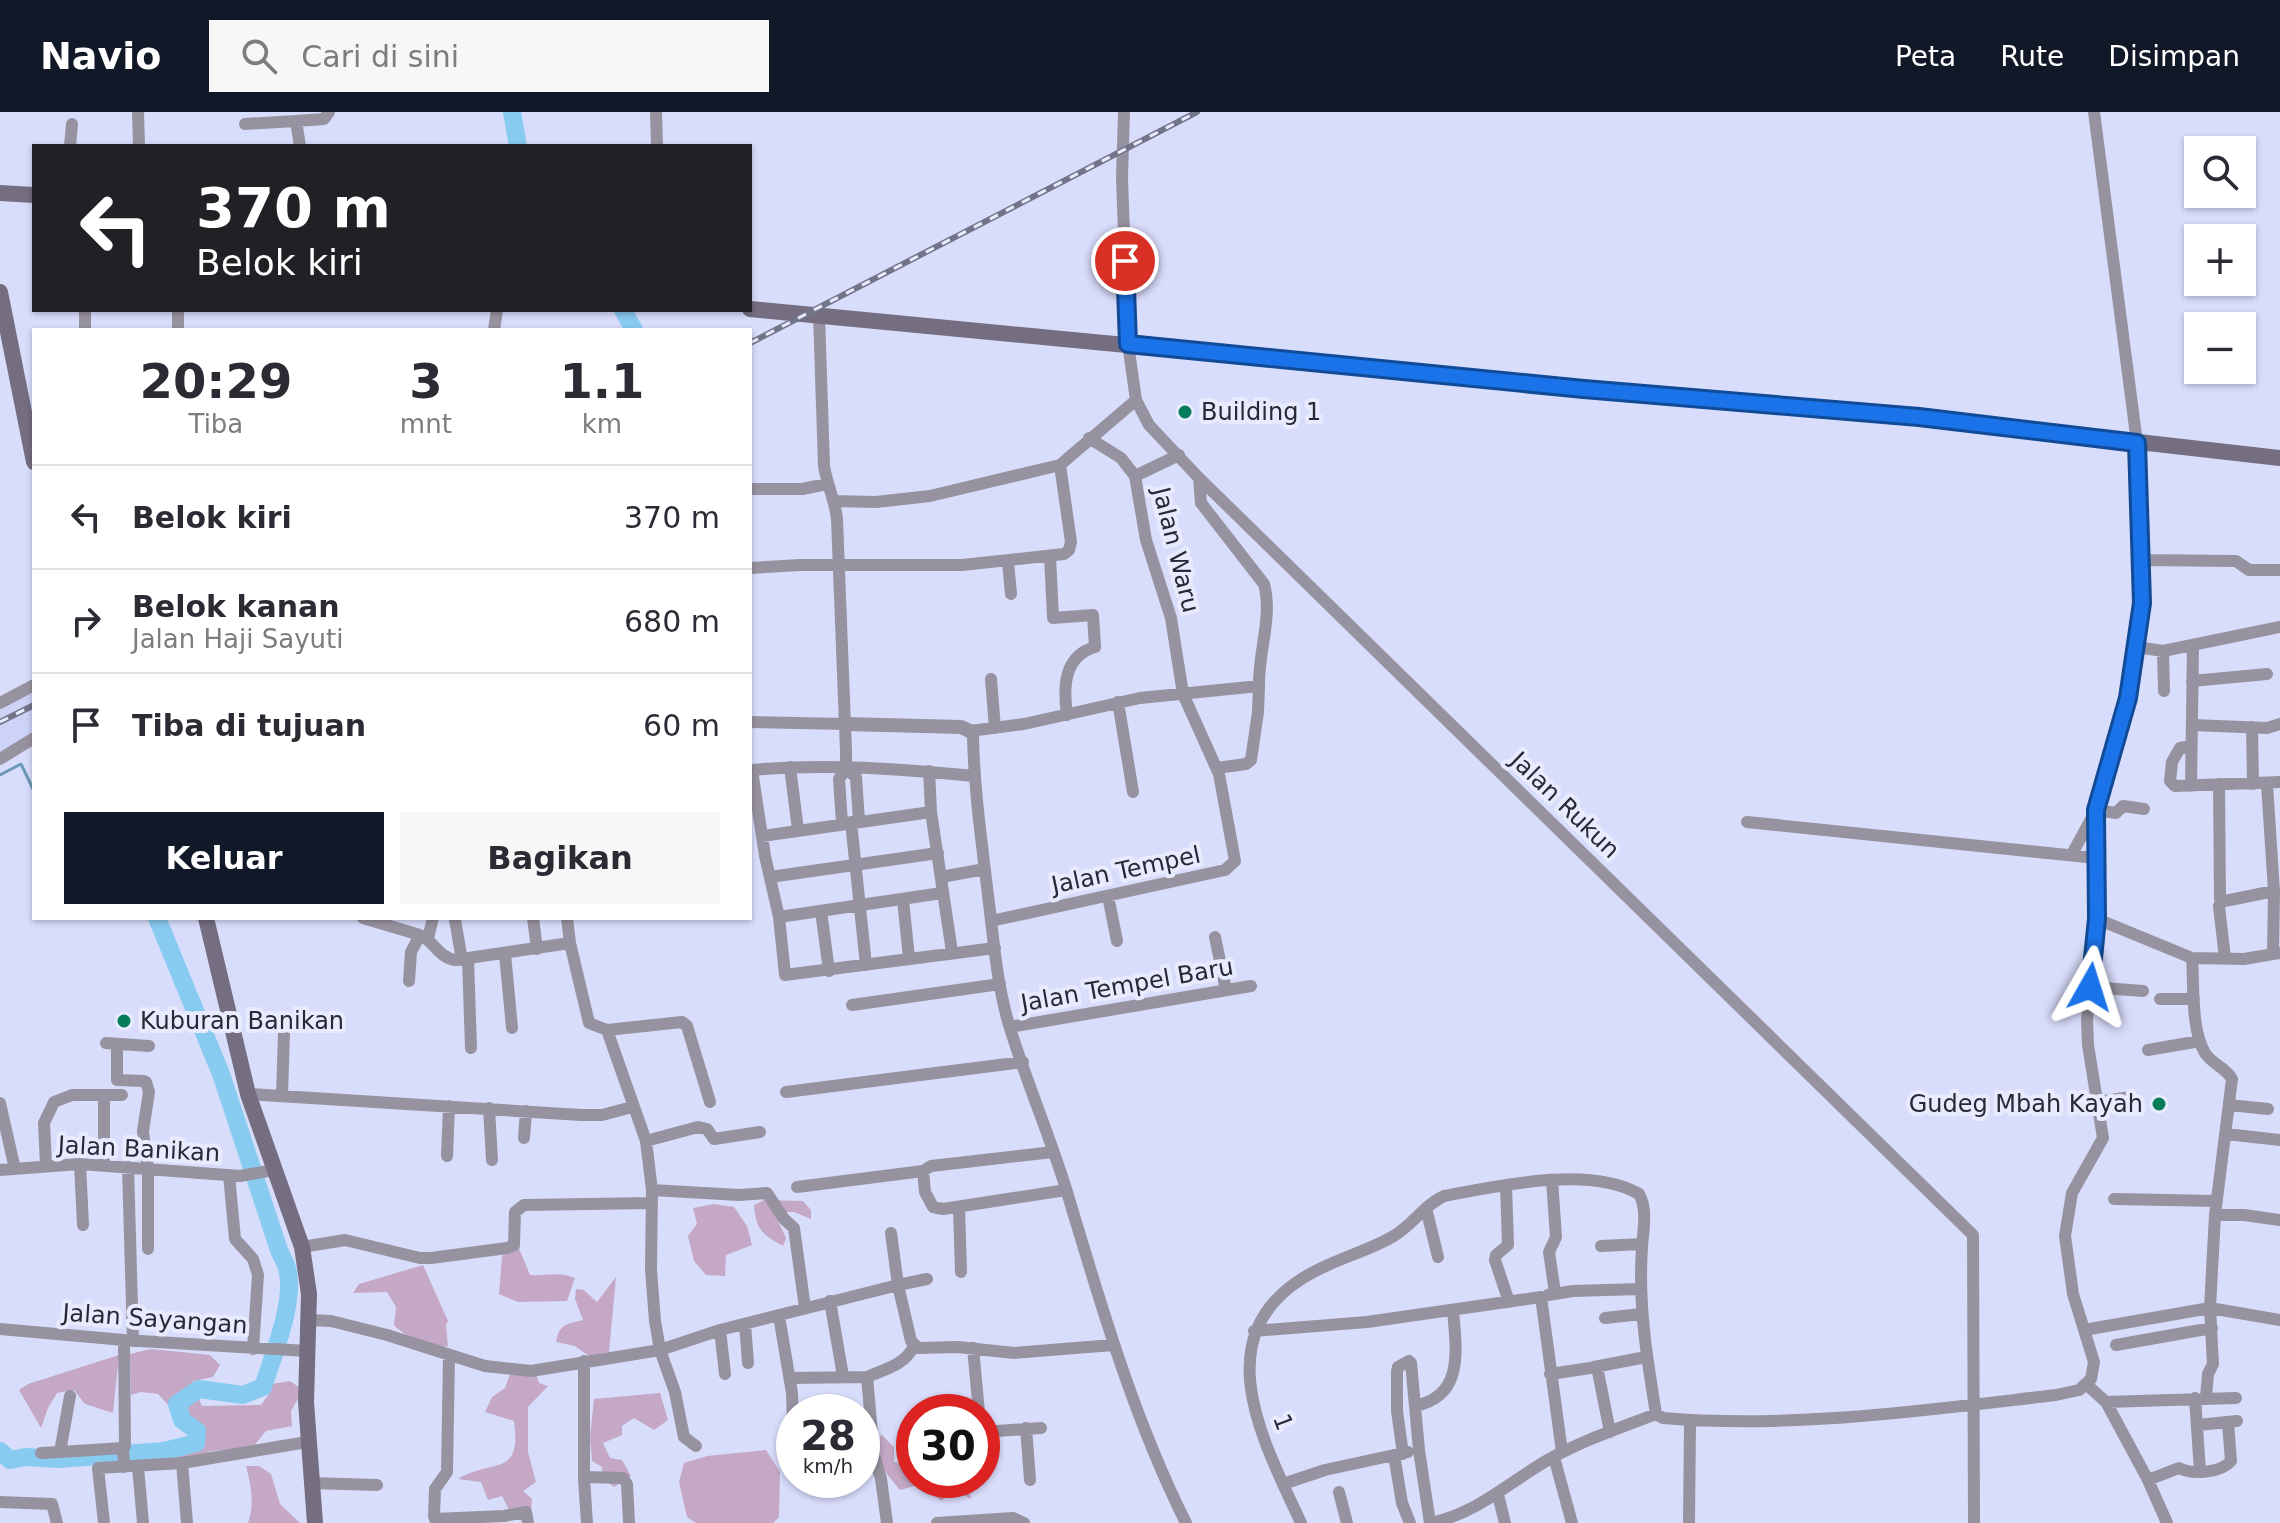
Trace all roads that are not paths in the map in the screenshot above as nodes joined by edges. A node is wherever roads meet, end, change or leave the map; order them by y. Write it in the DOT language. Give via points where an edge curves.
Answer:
graph roads {
  1 [pos="138,112"];
  2 [pos="329,112"];
  3 [pos="656,112"];
  4 [pos="1124,112"];
  5 [pos="2094,112"];
  6 [pos="296,121"];
  7 [pos="72,124"];
  8 [pos="245,124"];
  9 [pos="70,144"];
  10 [pos="139,144"];
  11 [pos="300,144"];
  12 [pos="657,144"];
  13 [pos="0,193"];
  14 [pos="32,195"];
  15 [pos="0,292"];
  16 [pos="752,309"];
  17 [pos="819,315"];
  18 [pos="4,334"];
  19 [pos="1128,344"];
  20 [pos="1136,400"];
  21 [pos="1089,438"];
  22 [pos="2137,443"];
  23 [pos="32,453"];
  24 [pos="1179,455"];
  25 [pos="2280,458"];
  26 [pos="1060,465"];
  27 [pos="1135,476"];
  28 [pos="1199,478"];
  29 [pos="827,484"];
  30 [pos="752,489"];
  31 [pos="835,501"];
  32 [pos="1050,556"];
  33 [pos="2142,560"];
  34 [pos="1008,562"];
  35 [pos="838,565"];
  36 [pos="752,568"];
  37 [pos="2280,570"];
  38 [pos="1011,594"];
  39 [pos="2280,627"];
  40 [pos="2193,646"];
  41 [pos="2137,647"];
  42 [pos="2163,651"];
  43 [pos="2267,674"];
  44 [pos="991,679"];
  45 [pos="2192,681"];
  46 [pos="32,686"];
  47 [pos="1259,686"];
  48 [pos="2164,691"];
  49 [pos="1183,694"];
  50 [pos="1118,702"];
  51 [pos="0,703"];
  52 [pos="1065,715"];
  53 [pos="752,722"];
  54 [pos="845,724"];
  55 [pos="2280,724"];
  56 [pos="2192,725"];
  57 [pos="2252,727"];
  58 [pos="995,728"];
  59 [pos="970,731"];
  60 [pos="32,739"];
  61 [pos="2191,746"];
  62 [pos="0,759"];
  63 [pos="790,767"];
  64 [pos="1217,768"];
  65 [pos="846,769"];
  66 [pos="929,771"];
  67 [pos="974,776"];
  68 [pos="2274,783"];
  69 [pos="2219,784"];
  70 [pos="2253,784"];
  71 [pos="2191,786"];
  72 [pos="1133,792"];
  73 [pos="2144,809"];
  74 [pos="2096,810"];
  75 [pos="931,812"];
  76 [pos="850,822"];
  77 [pos="1747,822"];
  78 [pos="798,830"];
  79 [pos="762,836"];
  80 [pos="2275,845"];
  81 [pos="938,853"];
  82 [pos="2072,854"];
  83 [pos="2096,858"];
  84 [pos="855,866"];
  85 [pos="985,869"];
  86 [pos="770,877"];
  87 [pos="941,877"];
  88 [pos="2274,891"];
  89 [pos="942,893"];
  90 [pos="1108,896"];
  91 [pos="903,900"];
  92 [pos="861,905"];
  93 [pos="2219,906"];
  94 [pos="821,911"];
  95 [pos="779,917"];
  96 [pos="2097,919"];
  97 [pos="206,920"];
  98 [pos="432,920"];
  99 [pos="455,920"];
  100 [pos="533,920"];
  101 [pos="567,920"];
  102 [pos="991,921"];
  103 [pos="391,922"];
  104 [pos="424,936"];
  105 [pos="1215,937"];
  106 [pos="1117,941"];
  107 [pos="570,943"];
  108 [pos="995,948"];
  109 [pos="537,949"];
  110 [pos="952,952"];
  111 [pos="2277,952"];
  112 [pos="505,954"];
  113 [pos="909,958"];
  114 [pos="2192,958"];
  115 [pos="2225,958"];
  116 [pos="465,960"];
  117 [pos="866,965"];
  118 [pos="829,971"];
  119 [pos="409,981"];
  120 [pos="1000,984"];
  121 [pos="1251,986"];
  122 [pos="2090,987"];
  123 [pos="1226,990"];
  124 [pos="2143,991"];
  125 [pos="2160,999"];
  126 [pos="2194,999"];
  127 [pos="852,1005"];
  128 [pos="1010,1027"];
  129 [pos="512,1028"];
  130 [pos="607,1030"];
  131 [pos="284,1033"];
  132 [pos="2200,1041"];
  133 [pos="149,1046"];
  134 [pos="471,1048"];
  135 [pos="2148,1050"];
  136 [pos="1023,1062"];
  137 [pos="786,1092"];
  138 [pos="248,1094"];
  139 [pos="104,1095"];
  140 [pos="122,1095"];
  141 [pos="282,1095"];
  142 [pos="2131,1097"];
  143 [pos="710,1102"];
  144 [pos="2098,1102"];
  145 [pos="0,1103"];
  146 [pos="2229,1105"];
  147 [pos="449,1106"];
  148 [pos="632,1107"];
  149 [pos="489,1108"];
  150 [pos="2268,1109"];
  151 [pos="526,1111"];
  152 [pos="760,1132"];
  153 [pos="2226,1134"];
  154 [pos="524,1138"];
  155 [pos="2280,1140"];
  156 [pos="646,1141"];
  157 [pos="1053,1152"];
  158 [pos="447,1156"];
  159 [pos="492,1160"];
  160 [pos="80,1164"];
  161 [pos="46,1165"];
  162 [pos="104,1165"];
  163 [pos="128,1167"];
  164 [pos="15,1169"];
  165 [pos="148,1169"];
  166 [pos="0,1170"];
  167 [pos="923,1171"];
  168 [pos="260,1173"];
  169 [pos="229,1175"];
  170 [pos="1552,1180"];
  171 [pos="1506,1185"];
  172 [pos="797,1187"];
  173 [pos="1066,1190"];
  174 [pos="652,1197"];
  175 [pos="2114,1199"];
  176 [pos="2217,1201"];
  177 [pos="959,1208"];
  178 [pos="1426,1208"];
  179 [pos="2215,1215"];
  180 [pos="2280,1220"];
  181 [pos="83,1225"];
  182 [pos="891,1233"];
  183 [pos="1642,1244"];
  184 [pos="1601,1246"];
  185 [pos="302,1247"];
  186 [pos="148,1249"];
  187 [pos="1438,1257"];
  188 [pos="961,1272"];
  189 [pos="927,1279"];
  190 [pos="898,1285"];
  191 [pos="1640,1289"];
  192 [pos="1555,1293"];
  193 [pos="1541,1297"];
  194 [pos="830,1301"];
  195 [pos="1509,1302"];
  196 [pos="805,1308"];
  197 [pos="2210,1308"];
  198 [pos="1453,1310"];
  199 [pos="1641,1314"];
  200 [pos="779,1316"];
  201 [pos="1605,1318"];
  202 [pos="309,1320"];
  203 [pos="2280,1320"];
  204 [pos="745,1324"];
  205 [pos="2212,1328"];
  206 [pos="0,1329"];
  207 [pos="720,1330"];
  208 [pos="2084,1330"];
  209 [pos="1254,1331"];
  210 [pos="128,1341"];
  211 [pos="1113,1345"];
  212 [pos="2116,1345"];
  213 [pos="914,1346"];
  214 [pos="973,1348"];
  215 [pos="253,1349"];
  216 [pos="660,1350"];
  217 [pos="307,1351"];
  218 [pos="449,1356"];
  219 [pos="1646,1357"];
  220 [pos="584,1361"];
  221 [pos="748,1363"];
  222 [pos="1594,1367"];
  223 [pos="725,1374"];
  224 [pos="1550,1374"];
  225 [pos="843,1376"];
  226 [pos="867,1377"];
  227 [pos="790,1378"];
  228 [pos="2087,1385"];
  229 [pos="791,1394"];
  230 [pos="867,1394"];
  231 [pos="977,1394"];
  232 [pos="70,1396"];
  233 [pos="2201,1398"];
  234 [pos="2236,1398"];
  235 [pos="2106,1402"];
  236 [pos="1974,1405"];
  237 [pos="1415,1406"];
  238 [pos="1656,1414"];
  239 [pos="1690,1421"];
  240 [pos="2198,1425"];
  241 [pos="1026,1428"];
  242 [pos="1041,1428"];
  243 [pos="1000,1430"];
  244 [pos="1610,1432"];
  245 [pos="307,1442"];
  246 [pos="696,1446"];
  247 [pos="1419,1450"];
  248 [pos="60,1452"];
  249 [pos="41,1453"];
  250 [pos="1399,1454"];
  251 [pos="1558,1455"];
  252 [pos="123,1456"];
  253 [pos="182,1463"];
  254 [pos="138,1467"];
  255 [pos="2200,1471"];
  256 [pos="584,1477"];
  257 [pos="880,1477"];
  258 [pos="1030,1480"];
  259 [pos="2148,1480"];
  260 [pos="310,1483"];
  261 [pos="1283,1484"];
  262 [pos="377,1485"];
  263 [pos="1339,1492"];
  264 [pos="1498,1495"];
  265 [pos="0,1502"];
  266 [pos="1455,1520"];
  267 [pos="57,1523"];
  268 [pos="104,1523"];
  269 [pos="143,1523"];
  270 [pos="187,1523"];
  271 [pos="315,1523"];
  272 [pos="528,1523"];
  273 [pos="587,1523"];
  274 [pos="629,1523"];
  275 [pos="887,1523"];
  276 [pos="937,1523"];
  277 [pos="949,1523"];
  278 [pos="1024,1523"];
  279 [pos="1186,1523"];
  280 [pos="1301,1523"];
  281 [pos="1347,1523"];
  282 [pos="1410,1523"];
  283 [pos="1430,1523"];
  284 [pos="1505,1523"];
  285 [pos="1572,1523"];
  286 [pos="1689,1523"];
  287 [pos="1974,1523"];
  288 [pos="2167,1523"];
  1 -- 10 [label="street"];
  2 -- 6 [label="street" via="324,119"];
  3 -- 12 [label="street"];
  4 -- 19 [label="street"];
  5 -- 22 [label="street"];
  6 -- 8 [label="street"];
  6 -- 11 [label="street"];
  7 -- 9 [label="street"];
  13 -- 14 [label="main road"];
  15 -- 18 [label="main road"];
  16 -- 17 [label="main road"];
  17 -- 19 [label="main road"];
  17 -- 29 [label="street"];
  18 -- 23 [label="main road"];
  19 -- 20 [label="street"];
  19 -- 22 [label="main road" via="1919,417"];
  20 -- 21 [label="street"];
  20 -- 24 [label="street, Jalan Rukun" via="1149,425"];
  21 -- 26 [label="street"];
  21 -- 27 [label="street, Jalan Waru" via="1121,458"];
  22 -- 25 [label="main road"];
  22 -- 33 [label="street"];
  24 -- 27 [label="street"];
  24 -- 28 [label="street, Jalan Rukun"];
  26 -- 31 [label="street" via="930,496"];
  26 -- 32 [label="street" via="1071,542 1064,554"];
  27 -- 49 [label="street, Jalan Waru" via="1146,540 1171,618"];
  28 -- 47 [label="street" via="1201,503 1264,584 1269,600"];
  28 -- 236 [label="street, Jalan Rukun" via="1973,1235"];
  29 -- 30 [label="street"];
  29 -- 31 [label="street"];
  31 -- 35 [label="street"];
  32 -- 34 [label="street"];
  32 -- 52 [label="street" via="1053,618 1093,615 1095,647 1073,659 1065,681"];
  33 -- 37 [label="street" via="2236,561 2249,570"];
  33 -- 41 [label="street"];
  34 -- 35 [label="street"];
  34 -- 38 [label="street"];
  35 -- 36 [label="street"];
  35 -- 54 [label="street"];
  39 -- 40 [label="street"];
  40 -- 42 [label="street"];
  40 -- 45 [label="street"];
  41 -- 42 [label="street"];
  41 -- 74 [label="street"];
  42 -- 48 [label="street"];
  43 -- 45 [label="street"];
  44 -- 58 [label="street"];
  45 -- 56 [label="street"];
  46 -- 51 [label="street"];
  47 -- 49 [label="street"];
  47 -- 64 [label="street" via="1251,760"];
  49 -- 50 [label="street"];
  49 -- 64 [label="street, Jalan Tempel"];
  50 -- 52 [label="street"];
  50 -- 72 [label="street"];
  52 -- 58 [label="street"];
  53 -- 54 [label="street"];
  54 -- 59 [label="street"];
  54 -- 65 [label="street"];
  55 -- 57 [label="street"];
  56 -- 57 [label="street"];
  56 -- 61 [label="street"];
  57 -- 70 [label="street"];
  58 -- 59 [label="street"];
  59 -- 67 [label="street"];
  60 -- 62 [label="street"];
  61 -- 71 [label="street"];
  61 -- 71 [label="street" via="2176,753 2170,781"];
  63 -- 65 [label="street"];
  63 -- 78 [label="street"];
  63 -- 79 [label="street" via="752,770"];
  64 -- 90 [label="street, Jalan Tempel" via="1235,852 1232,866"];
  65 -- 66 [label="street"];
  65 -- 76 [label="street" via="856,777"];
  66 -- 67 [label="street"];
  66 -- 75 [label="street"];
  67 -- 85 [label="street"];
  68 -- 70 [label="street"];
  68 -- 80 [label="street"];
  69 -- 70 [label="street"];
  69 -- 71 [label="street"];
  69 -- 88 [label="street" via="2220,899"];
  73 -- 74 [label="street"];
  74 -- 82 [label="street"];
  74 -- 83 [label="street"];
  75 -- 76 [label="street"];
  75 -- 81 [label="street"];
  76 -- 78 [label="street"];
  76 -- 84 [label="street"];
  77 -- 82 [label="street"];
  78 -- 79 [label="street"];
  79 -- 86 [label="street"];
  80 -- 88 [label="street"];
  81 -- 84 [label="street"];
  81 -- 87 [label="street"];
  82 -- 83 [label="street"];
  83 -- 96 [label="street"];
  84 -- 86 [label="street"];
  84 -- 92 [label="street"];
  85 -- 87 [label="street"];
  85 -- 102 [label="street"];
  86 -- 95 [label="street"];
  87 -- 89 [label="street"];
  88 -- 111 [label="street"];
  89 -- 91 [label="street"];
  89 -- 110 [label="street"];
  90 -- 102 [label="street, Jalan Tempel"];
  90 -- 106 [label="street"];
  91 -- 92 [label="street"];
  91 -- 113 [label="street"];
  92 -- 94 [label="street"];
  92 -- 117 [label="street"];
  93 -- 115 [label="street"];
  94 -- 95 [label="street"];
  94 -- 118 [label="street"];
  95 -- 118 [label="street" via="785,975"];
  96 -- 114 [label="street"];
  96 -- 122 [label="street"];
  97 -- 138 [label="main road"];
  98 -- 104 [label="street"];
  99 -- 116 [label="street"];
  100 -- 109 [label="street"];
  101 -- 107 [label="street"];
  102 -- 108 [label="street"];
  103 -- 104 [label="street"];
  104 -- 116 [label="street" via="444,957"];
  104 -- 119 [label="street" via="411,952"];
  105 -- 123 [label="street"];
  107 -- 109 [label="street"];
  107 -- 130 [label="street" via="589,1023"];
  108 -- 110 [label="street"];
  108 -- 120 [label="street"];
  109 -- 112 [label="street"];
  110 -- 113 [label="street"];
  111 -- 115 [label="street"];
  112 -- 116 [label="street"];
  112 -- 129 [label="street"];
  113 -- 117 [label="street"];
  114 -- 115 [label="street"];
  114 -- 126 [label="street"];
  116 -- 134 [label="street"];
  117 -- 118 [label="street"];
  120 -- 127 [label="street"];
  120 -- 128 [label="street"];
  121 -- 123 [label="street, Jalan Tempel Baru"];
  122 -- 124 [label="street"];
  122 -- 144 [label="street" via="2088,1045"];
  123 -- 128 [label="street, Jalan Tempel Baru"];
  125 -- 126 [label="street"];
  126 -- 132 [label="street"];
  128 -- 136 [label="street"];
  130 -- 143 [label="street" via="682,1022"];
  130 -- 148 [label="street"];
  131 -- 141 [label="street"];
  132 -- 135 [label="street"];
  132 -- 146 [label="street" via="2210,1060 2232,1079"];
  133 -- 165 [label="street" via="112,1044 117,1080 146,1082 149,1087 143,1122"];
  136 -- 137 [label="street"];
  136 -- 157 [label="street"];
  138 -- 141 [label="street"];
  138 -- 168 [label="main road"];
  139 -- 140 [label="street"];
  139 -- 161 [label="street" via="72,1095 54,1102 44,1123"];
  139 -- 162 [label="street"];
  141 -- 147 [label="street"];
  142 -- 144 [label="street"];
  144 -- 208 [label="street" via="2103,1138 2072,1193 2065,1236"];
  145 -- 164 [label="street"];
  146 -- 150 [label="street"];
  146 -- 153 [label="street"];
  147 -- 149 [label="street"];
  147 -- 158 [label="street"];
  148 -- 151 [label="street" via="602,1115"];
  148 -- 156 [label="street"];
  149 -- 151 [label="street"];
  149 -- 159 [label="street"];
  151 -- 154 [label="street"];
  152 -- 156 [label="street" via="714,1139 698,1127"];
  153 -- 155 [label="street"];
  153 -- 176 [label="street"];
  156 -- 174 [label="street"];
  157 -- 167 [label="street"];
  157 -- 173 [label="street"];
  160 -- 161 [label="street, Jalan Banikan"];
  160 -- 162 [label="street, Jalan Banikan"];
  160 -- 181 [label="street"];
  161 -- 164 [label="street, Jalan Banikan"];
  162 -- 163 [label="street, Jalan Banikan"];
  163 -- 165 [label="street, Jalan Banikan"];
  163 -- 210 [label="street"];
  164 -- 166 [label="street, Jalan Banikan"];
  165 -- 169 [label="street, Jalan Banikan"];
  165 -- 186 [label="street"];
  167 -- 172 [label="street"];
  167 -- 177 [label="street" via="933,1207"];
  168 -- 169 [label="street, Jalan Banikan"];
  168 -- 185 [label="main road"];
  169 -- 215 [label="street" via="235,1239 253,1259 258,1275"];
  170 -- 171 [label="street"];
  170 -- 183 [label="street" via="1600,1181 1639,1194"];
  170 -- 192 [label="street" via="1556,1237 1549,1252"];
  171 -- 178 [label="street" via="1444,1196"];
  171 -- 195 [label="street" via="1508,1245 1495,1260"];
  173 -- 177 [label="street"];
  173 -- 211 [label="street"];
  174 -- 185 [label="street" via="524,1205 515,1212 514,1245 507,1248 420,1258 345,1240"];
  174 -- 196 [label="street" via="767,1193 794,1228"];
  174 -- 216 [label="street" via="652,1299"];
  175 -- 176 [label="street"];
  176 -- 179 [label="street"];
  177 -- 188 [label="street"];
  178 -- 187 [label="street"];
  178 -- 209 [label="street" via="1392,1238 1301,1279"];
  179 -- 180 [label="street"];
  179 -- 197 [label="street"];
  182 -- 190 [label="street"];
  183 -- 184 [label="street"];
  183 -- 191 [label="street"];
  185 -- 202 [label="main road"];
  189 -- 190 [label="street"];
  190 -- 194 [label="street"];
  190 -- 213 [label="street"];
  191 -- 192 [label="street"];
  191 -- 199 [label="street"];
  192 -- 193 [label="street"];
  193 -- 195 [label="street"];
  193 -- 224 [label="street"];
  194 -- 196 [label="street"];
  194 -- 225 [label="street"];
  195 -- 198 [label="street"];
  196 -- 200 [label="street"];
  197 -- 203 [label="street"];
  197 -- 205 [label="street"];
  197 -- 208 [label="street"];
  198 -- 209 [label="street"];
  198 -- 237 [label="street" via="1453,1377 1437,1397"];
  199 -- 201 [label="street"];
  199 -- 219 [label="street"];
  200 -- 204 [label="street"];
  200 -- 227 [label="street"];
  202 -- 217 [label="main road"];
  202 -- 218 [label="street" via="387,1335"];
  204 -- 207 [label="street"];
  204 -- 221 [label="street"];
  205 -- 212 [label="street"];
  205 -- 233 [label="street" via="2213,1364"];
  206 -- 210 [label="street, Jalan Sayangan"];
  207 -- 216 [label="street"];
  207 -- 223 [label="street"];
  208 -- 228 [label="street" via="2094,1362"];
  209 -- 261 [label="street, 1" via="1251,1396"];
  210 -- 215 [label="street, Jalan Sayangan"];
  210 -- 252 [label="street"];
  211 -- 214 [label="street" via="1014,1353"];
  211 -- 279 [label="street"];
  213 -- 214 [label="street"];
  213 -- 226 [label="street" via="903,1360"];
  214 -- 231 [label="street"];
  215 -- 217 [label="street, Jalan Sayangan"];
  216 -- 220 [label="street"];
  216 -- 246 [label="street" via="684,1437"];
  217 -- 245 [label="main road"];
  218 -- 220 [label="street" via="531,1371"];
  218 -- 272 [label="street" via="447,1472 435,1489 435,1519 526,1512"];
  219 -- 222 [label="street"];
  219 -- 238 [label="street"];
  220 -- 256 [label="street"];
  222 -- 224 [label="street"];
  222 -- 244 [label="street" via="1600,1373"];
  224 -- 251 [label="street"];
  225 -- 226 [label="street"];
  225 -- 227 [label="street"];
  226 -- 230 [label="street"];
  227 -- 229 [label="street"];
  228 -- 235 [label="street"];
  228 -- 236 [label="street" via="2071,1393"];
  232 -- 248 [label="street"];
  233 -- 234 [label="street"];
  233 -- 235 [label="street"];
  233 -- 240 [label="street"];
  235 -- 259 [label="street"];
  236 -- 239 [label="street" via="1827,1418"];
  236 -- 287 [label="street"];
  237 -- 247 [label="street"];
  237 -- 250 [label="street" via="1409,1361 1397,1371"];
  238 -- 239 [label="street"];
  238 -- 244 [label="street"];
  239 -- 286 [label="street"];
  240 -- 255 [label="street"];
  240 -- 255 [label="street" via="2232,1422 2229,1464"];
  241 -- 242 [label="street"];
  241 -- 243 [label="street"];
  241 -- 258 [label="street"];
  244 -- 251 [label="street"];
  245 -- 253 [label="street"];
  245 -- 260 [label="main road"];
  247 -- 250 [label="street"];
  247 -- 283 [label="street"];
  248 -- 249 [label="street"];
  248 -- 252 [label="street"];
  250 -- 261 [label="street"];
  250 -- 282 [label="street" via="1402,1503"];
  251 -- 264 [label="street"];
  251 -- 285 [label="street"];
  252 -- 254 [label="street"];
  252 -- 268 [label="street" via="98,1468"];
  253 -- 254 [label="street"];
  253 -- 270 [label="street"];
  254 -- 269 [label="street"];
  255 -- 259 [label="street" via="2179,1468"];
  256 -- 273 [label="street"];
  256 -- 274 [label="street" via="627,1482"];
  257 -- 275 [label="street"];
  259 -- 288 [label="street"];
  260 -- 262 [label="street"];
  260 -- 271 [label="main road"];
  261 -- 280 [label="street, 1"];
  263 -- 281 [label="street"];
  264 -- 266 [label="street"];
  264 -- 284 [label="street"];
  265 -- 267 [label="street" via="52,1504"];
  266 -- 283 [label="street"];
  276 -- 277 [label="street"];
  277 -- 278 [label="street" via="1013,1518"];
}
